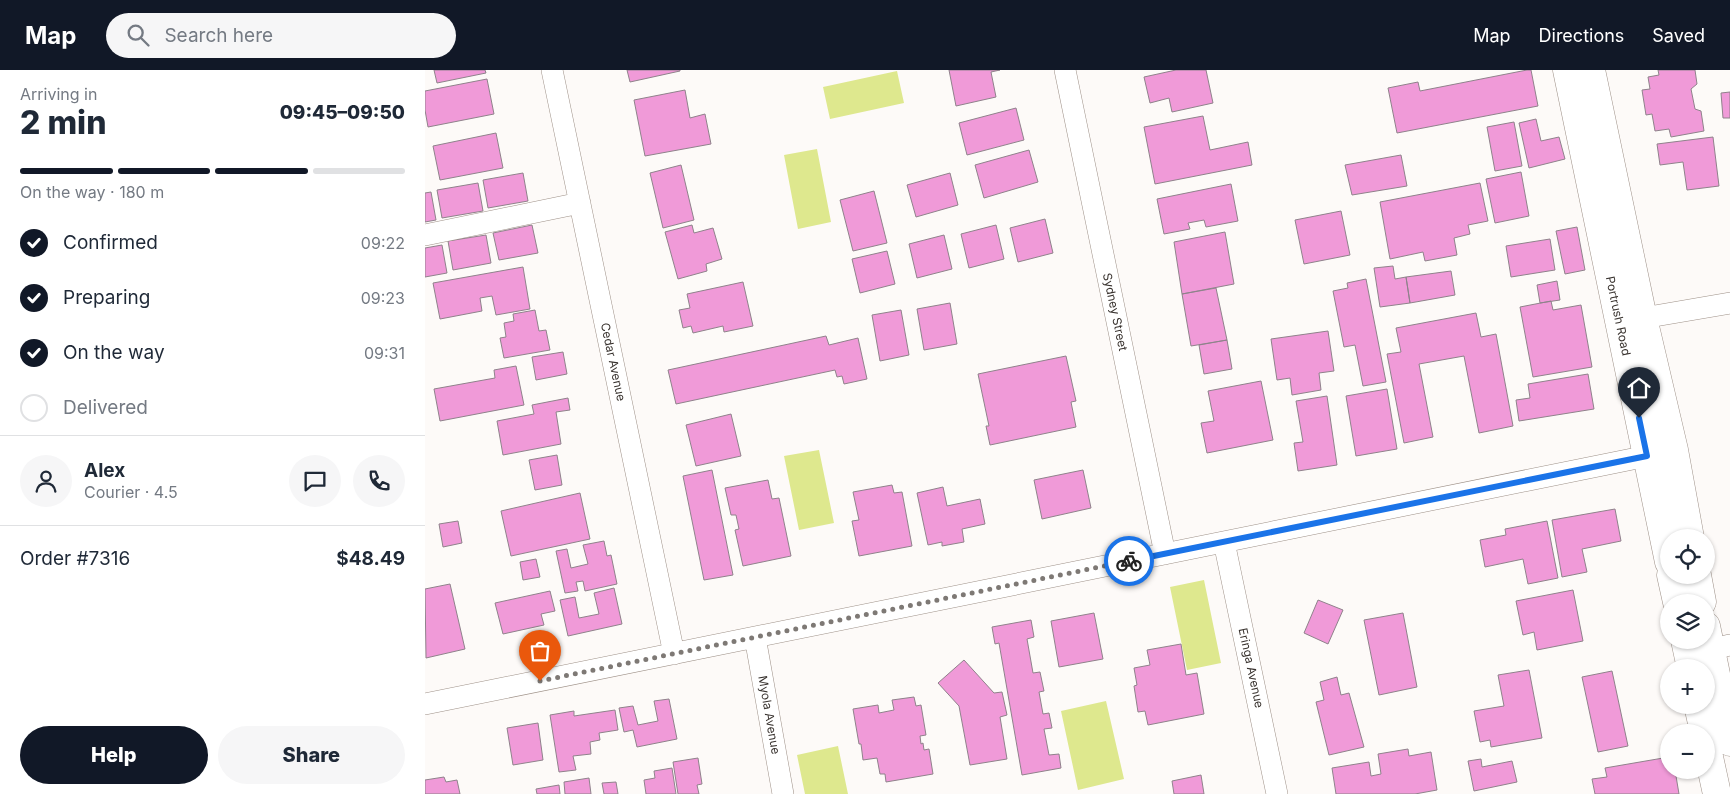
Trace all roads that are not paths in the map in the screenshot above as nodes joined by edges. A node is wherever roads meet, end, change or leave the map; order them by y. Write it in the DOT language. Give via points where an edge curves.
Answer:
graph roads {
  1 [pos="552,70"];
  2 [pos="1065,70"];
  3 [pos="1567,70"];
  4 [pos="1591,70"];
  5 [pos="580,203"];
  6 [pos="425,235"];
  7 [pos="1730,303"];
  8 [pos="1643,318"];
  9 [pos="1674,450"];
  10 [pos="1647,456"];
  11 [pos="1662,529"];
  12 [pos="1688,529"];
  13 [pos="1224,542"];
  14 [pos="1165,554"];
  15 [pos="755,637"];
  16 [pos="1703,649"];
  17 [pos="674,654"];
  18 [pos="425,704"];
  19 [pos="1730,742"];
  20 [pos="1714,779"];
  21 [pos="783,794"];
  22 [pos="1277,794"];
  23 [pos="1717,794"];
  1 -- 5 [label="street, Cedar Avenue"];
  2 -- 14 [label="street, Sydney Street"];
  3 -- 10 [label="highway, Portrush Road"];
  4 -- 8 [label="highway, Portrush Road"];
  5 -- 6 [label="street"];
  5 -- 17 [label="street, Cedar Avenue"];
  7 -- 8 [label="street"];
  8 -- 9 [label="highway, Portrush Road"];
  9 -- 10 [label="street"];
  9 -- 12 [label="highway, Portrush Road"];
  10 -- 11 [label="highway, Portrush Road"];
  10 -- 13 [label="street"];
  13 -- 14 [label="street"];
  13 -- 22 [label="street, Eringa Avenue"];
  14 -- 15 [label="street"];
  15 -- 17 [label="street"];
  15 -- 21 [label="street, Myola Avenue"];
  16 -- 19 [label="highway"];
  17 -- 18 [label="street"];
  20 -- 23 [label="highway"];
}
